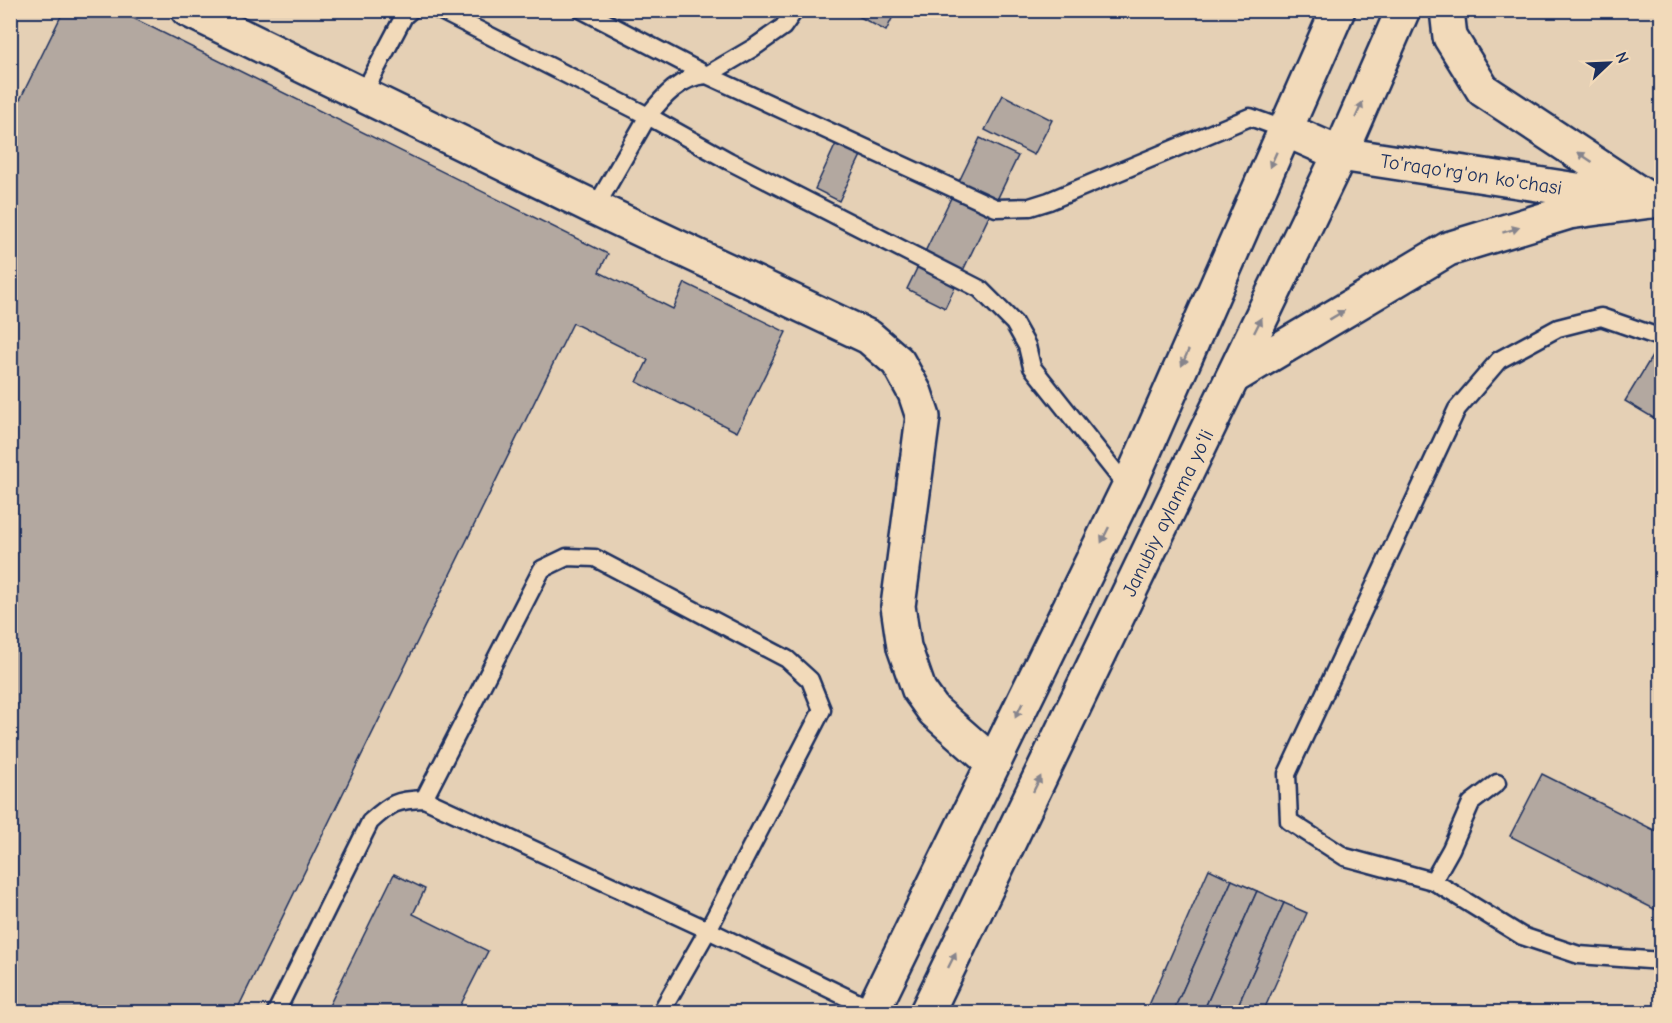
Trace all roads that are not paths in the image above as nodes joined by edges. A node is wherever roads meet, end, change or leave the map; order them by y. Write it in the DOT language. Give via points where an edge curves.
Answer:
graph roads {
  1 [pos="439,10"];
  2 [pos="582,10"];
  3 [pos="795,10"];
  4 [pos="1338,10"];
  5 [pos="1403,10"];
  6 [pos="1447,10"];
  7 [pos="194,12"];
  8 [pos="407,12"];
  9 [pos="707,75"];
  10 [pos="362,96"];
  11 [pos="648,116"];
  12 [pos="1286,130"];
  13 [pos="1340,154"];
  14 [pos="1656,203"];
  15 [pos="595,208"];
  16 [pos="1662,339"];
  17 [pos="1233,377"];
  18 [pos="1128,488"];
  19 [pos="993,763"];
  20 [pos="1497,783"];
  21 [pos="424,799"];
  22 [pos="1432,880"];
  23 [pos="708,930"];
  24 [pos="1662,961"];
  25 [pos="276,1012"];
  26 [pos="661,1012"];
  27 [pos="874,1012"];
  28 [pos="927,1012"];
  1 -- 11 [label="lane"];
  2 -- 9 [label="lane"];
  3 -- 9 [label="lane" via="783,27"];
  4 -- 12 [label="main road"];
  13 -- 5 [label="main road, Janubiy aylanma yoʻli, one-way"];
  14 -- 6 [label="main road, one-way" via="1483,90 1450,37"];
  7 -- 10 [label="main road"];
  8 -- 10 [label="lane"];
  9 -- 11 [label="lane" via="687,79"];
  9 -- 12 [label="lane" via="996,208 1030,207 1049,201 1250,117"];
  10 -- 15 [label="main road"];
  11 -- 15 [label="lane"];
  11 -- 18 [label="lane" via="980,289 1014,323 1027,346 1032,367"];
  12 -- 13 [label="main road, To'raqo'rg'on ko'chasi"];
  12 -- 18 [label="main road, one-way"];
  13 -- 14 [label="main road, To'raqo'rg'on ko'chasi"];
  17 -- 13 [label="main road, Janubiy aylanma yoʻli, one-way"];
  17 -- 14 [label="main road, one-way" via="1448,249 1569,212"];
  15 -- 19 [label="main road" via="869,337 898,362 923,417 898,606 904,647 920,690 934,711"];
  16 -- 22 [label="lane" via="1601,317 1558,328 1499,360 1456,409 1287,774 1289,821 1345,857"];
  28 -- 17 [label="main road, Janubiy aylanma yoʻli, one-way"];
  18 -- 19 [label="main road, one-way"];
  19 -- 27 [label="main road"];
  20 -- 22 [label="lane" via="1471,803"];
  21 -- 23 [label="lane"];
  21 -- 23 [label="lane" via="542,569 567,557 595,558 787,659 810,680 822,710"];
  21 -- 25 [label="lane" via="400,800 370,822"];
  22 -- 24 [label="lane" via="1521,936 1579,955"];
  23 -- 26 [label="lane"];
  23 -- 27 [label="lane"];
}
